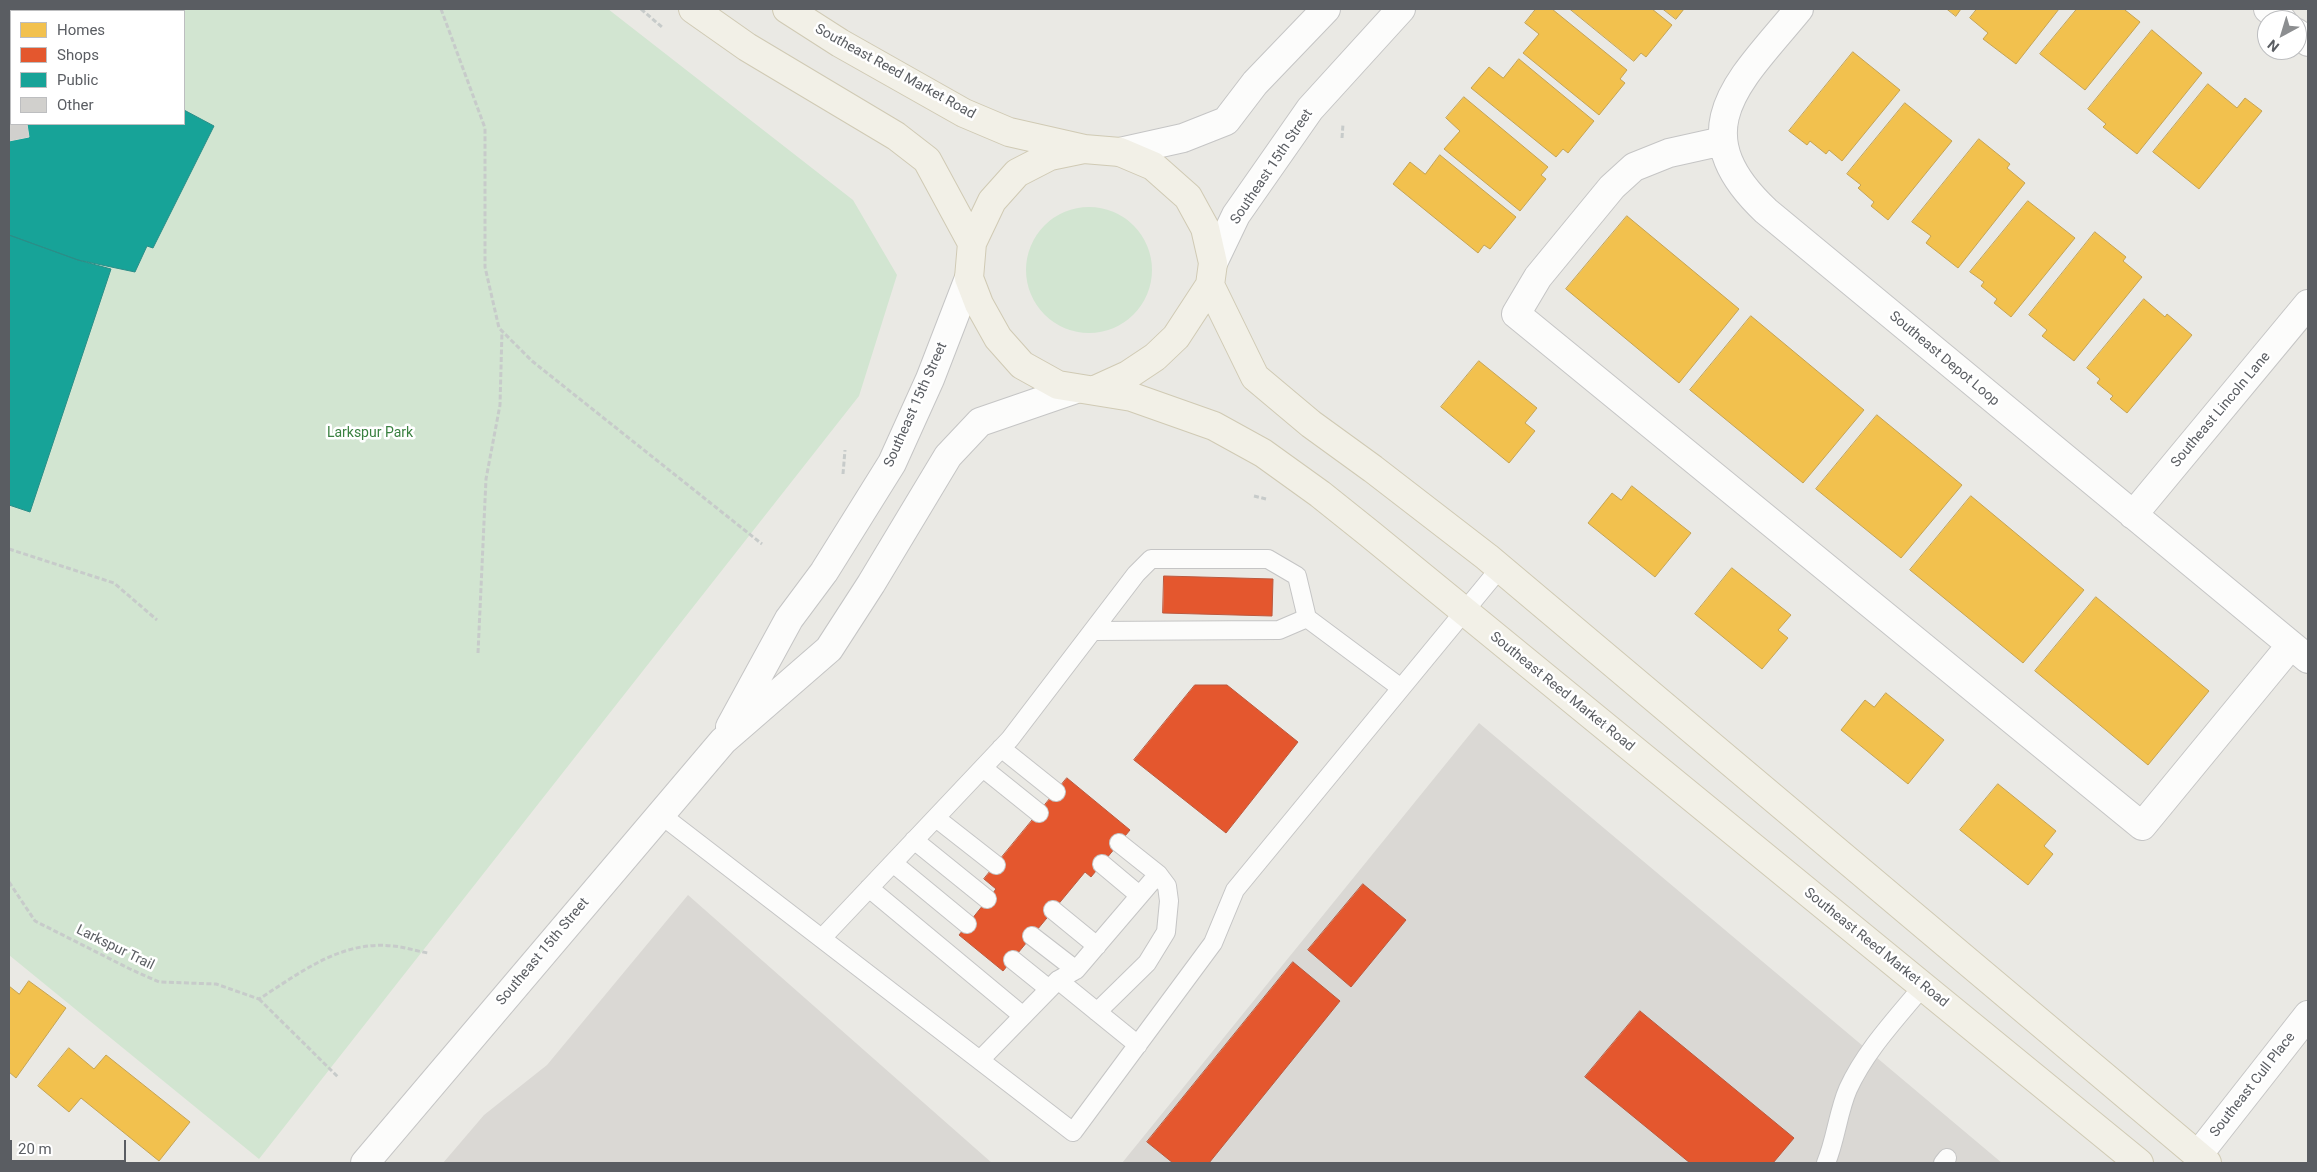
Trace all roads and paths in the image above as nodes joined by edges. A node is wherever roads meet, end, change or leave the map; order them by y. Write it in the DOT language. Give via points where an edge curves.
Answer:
graph roads {
  1 [pos="441,9"];
  2 [pos="693,9"];
  3 [pos="787,9"];
  4 [pos="1326,9"];
  5 [pos="1401,9"];
  6 [pos="1799,9"];
  7 [pos="1723,141"];
  8 [pos="1084,149"];
  9 [pos="1120,152"];
  10 [pos="972,243"];
  11 [pos="1211,274"];
  12 [pos="969,278"];
  13 [pos="2308,304"];
  14 [pos="502,330"];
  15 [pos="1085,390"];
  16 [pos="2133,515"];
  17 [pos="762,544"];
  18 [pos="9,550"];
  19 [pos="1500,568"];
  20 [pos="1465,612"];
  21 [pos="1307,618"];
  22 [pos="157,620"];
  23 [pos="1093,631"];
  24 [pos="2300,652"];
  25 [pos="478,653"];
  26 [pos="1401,688"];
  27 [pos="723,741"];
  28 [pos="1002,748"];
  29 [pos="983,768"];
  30 [pos="1056,792"];
  31 [pos="1039,813"];
  32 [pos="660,814"];
  33 [pos="936,818"];
  34 [pos="914,840"];
  35 [pos="1119,843"];
  36 [pos="893,863"];
  37 [pos="1102,864"];
  38 [pos="996,865"];
  39 [pos="1158,874"];
  40 [pos="9,882"];
  41 [pos="869,888"];
  42 [pos="1139,895"];
  43 [pos="987,899"];
  44 [pos="1053,910"];
  45 [pos="968,924"];
  46 [pos="1032,936"];
  47 [pos="822,938"];
  48 [pos="1097,946"];
  49 [pos="428,953"];
  50 [pos="1013,960"];
  51 [pos="1076,970"];
  52 [pos="1054,985"];
  53 [pos="1923,986"];
  54 [pos="258,1000"];
  55 [pos="1097,1012"];
  56 [pos="1023,1016"];
  57 [pos="2308,1016"];
  58 [pos="1138,1045"];
  59 [pos="980,1060"];
  60 [pos="338,1077"];
  61 [pos="2203,1159"];
  62 [pos="365,1163"];
  63 [pos="1826,1163"];
  64 [pos="2139,1163"];
  1 -- 14 [label="path" via="485,128 484,267"];
  2 -- 10 [label="main road" via="747,47 896,136 927,160"];
  3 -- 8 [label="main road, Southeast Reed Market Road" via="964,113 1009,132"];
  4 -- 9 [label="street" via="1255,83 1226,121 1183,138"];
  5 -- 11 [label="street, Southeast 15th Street" via="1310,109 1236,215"];
  6 -- 7 [label="street, Southeast Depot Loop" via="1730,96 1723,124"];
  7 -- 16 [label="street, Southeast Depot Loop" via="1732,173 1766,211"];
  7 -- 24 [label="street" via="1669,153 1634,168 1612,186 1538,277 1516,314 2142,826"];
  8 -- 9 [label="main road, Southeast Reed Market Road"];
  8 -- 10 [label="main road, Southeast 15th Street" via="1050,156 1017,174 992,201"];
  9 -- 11 [label="main road, Southeast Reed Market Road" via="1153,166 1188,197 1205,228"];
  10 -- 12 [label="main road, Southeast 15th Street"];
  11 -- 15 [label="main road, Southeast 15th Street" via="1176,337 1155,357 1128,376"];
  11 -- 19 [label="main road, Southeast Reed Market Road" via="1255,377 1311,424"];
  12 -- 15 [label="main road, Southeast Reed Market Road" via="998,338 1022,365 1058,385"];
  12 -- 27 [label="street, Southeast 15th Street" via="930,379 892,463 824,572 789,619"];
  13 -- 16 [label="street, Southeast Lincoln Lane"];
  14 -- 17 [label="path" via="532,361"];
  14 -- 25 [label="path" via="500,405 486,479"];
  15 -- 20 [label="main road, Southeast Reed Market Road" via="1132,397 1214,426 1263,453 1320,494"];
  15 -- 27 [label="street, Southeast 15th Street" via="980,422 948,456 829,649"];
  16 -- 24 [label="street, Southeast Depot Loop"];
  18 -- 22 [label="path" via="114,583"];
  19 -- 20 [label="lane"];
  19 -- 61 [label="main road, Southeast Reed Market Road"];
  20 -- 26 [label="lane"];
  20 -- 53 [label="main road, Southeast Reed Market Road"];
  21 -- 23 [label="lane" via="1279,630"];
  21 -- 23 [label="lane" via="1297,576 1268,559 1151,559"];
  21 -- 26 [label="lane"];
  23 -- 28 [label="lane"];
  26 -- 58 [label="lane" via="1235,890 1213,943"];
  27 -- 32 [label="street, Southeast 15th Street"];
  28 -- 29 [label="lane"];
  28 -- 30 [label="lane"];
  29 -- 31 [label="lane"];
  29 -- 33 [label="lane"];
  32 -- 47 [label="lane"];
  32 -- 62 [label="street, Southeast 15th Street"];
  33 -- 34 [label="lane"];
  33 -- 38 [label="lane"];
  34 -- 36 [label="lane"];
  34 -- 43 [label="lane"];
  35 -- 39 [label="lane"];
  36 -- 41 [label="lane"];
  36 -- 45 [label="lane"];
  37 -- 42 [label="lane"];
  39 -- 42 [label="lane"];
  39 -- 55 [label="lane" via="1167,886 1166,932 1147,963"];
  40 -- 54 [label="path, Larkspur Trail" via="35,921 130,969 159,982 216,984"];
  41 -- 47 [label="lane"];
  41 -- 56 [label="lane"];
  42 -- 48 [label="lane"];
  44 -- 48 [label="lane"];
  46 -- 51 [label="lane"];
  47 -- 59 [label="lane"];
  48 -- 51 [label="lane"];
  49 -- 54 [label="path" via="392,946 356,948 328,956"];
  50 -- 52 [label="lane"];
  51 -- 52 [label="lane"];
  52 -- 55 [label="lane"];
  52 -- 56 [label="lane"];
  53 -- 63 [label="lane" via="1867,1055 1848,1091"];
  53 -- 64 [label="main road, Southeast Reed Market Road"];
  54 -- 60 [label="path"];
  55 -- 58 [label="lane"];
  56 -- 59 [label="lane"];
  57 -- 61 [label="street, Southeast Cull Place"];
  58 -- 59 [label="lane" via="1073,1132"];
}
